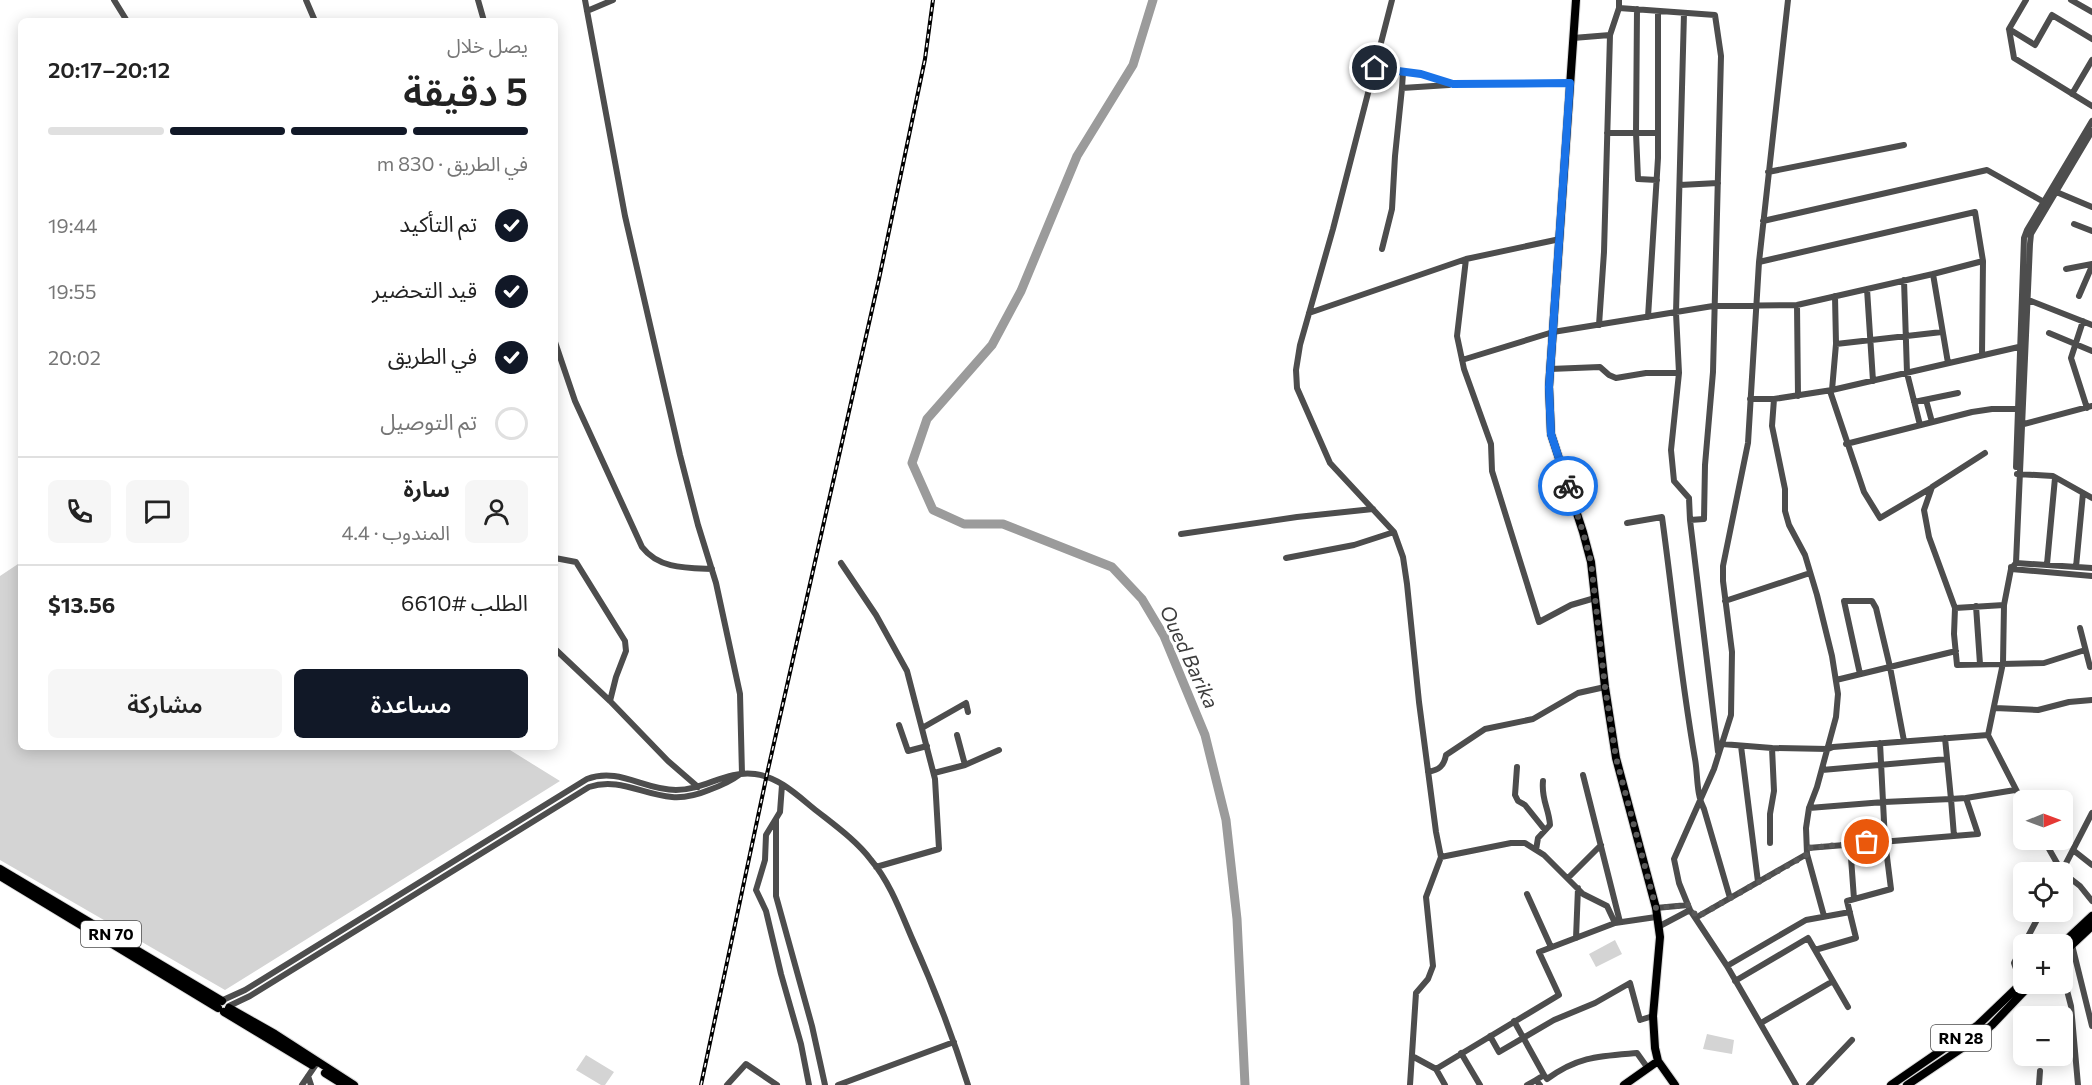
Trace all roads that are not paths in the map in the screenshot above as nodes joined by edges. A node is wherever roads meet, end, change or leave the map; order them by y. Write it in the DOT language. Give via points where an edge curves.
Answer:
graph roads {
  1 [pos="114,0"];
  2 [pos="306,0"];
  3 [pos="478,0"];
  4 [pos="585,0"];
  5 [pos="613,0"];
  6 [pos="1392,0"];
  7 [pos="1576,0"];
  8 [pos="1619,0"];
  9 [pos="1788,0"];
  10 [pos="2026,0"];
  11 [pos="2071,0"];
  12 [pos="1618,8"];
  13 [pos="1637,9"];
  14 [pos="1658,11"];
  15 [pos="587,12"];
  16 [pos="1684,12"];
  17 [pos="2092,12"];
  18 [pos="125,18"];
  19 [pos="314,18"];
  20 [pos="483,18"];
  21 [pos="2009,29"];
  22 [pos="1610,35"];
  23 [pos="1573,38"];
  24 [pos="2092,39"];
  25 [pos="2092,60"];
  26 [pos="1375,68"];
  27 [pos="1403,72"];
  28 [pos="1421,74"];
  29 [pos="1570,83"];
  30 [pos="1453,84"];
  31 [pos="1420,87"];
  32 [pos="1402,88"];
  33 [pos="2072,94"];
  34 [pos="2092,106"];
  35 [pos="2092,121"];
  36 [pos="2092,131"];
  37 [pos="1607,133"];
  38 [pos="1636,133"];
  39 [pos="1658,133"];
  40 [pos="1904,145"];
  41 [pos="1768,172"];
  42 [pos="1657,180"];
  43 [pos="1718,183"];
  44 [pos="1680,184"];
  45 [pos="2054,191"];
  46 [pos="2044,202"];
  47 [pos="2092,207"];
  48 [pos="1763,221"];
  49 [pos="2074,224"];
  50 [pos="2092,231"];
  51 [pos="1560,239"];
  52 [pos="1382,249"];
  53 [pos="1466,259"];
  54 [pos="1983,261"];
  55 [pos="1759,262"];
  56 [pos="2092,265"];
  57 [pos="2066,269"];
  58 [pos="1933,274"];
  59 [pos="1904,280"];
  60 [pos="1866,289"];
  61 [pos="1835,296"];
  62 [pos="2079,296"];
  63 [pos="2024,298"];
  64 [pos="1756,305"];
  65 [pos="1797,305"];
  66 [pos="1713,306"];
  67 [pos="1309,313"];
  68 [pos="1676,314"];
  69 [pos="1648,317"];
  70 [pos="2083,321"];
  71 [pos="1599,325"];
  72 [pos="2092,325"];
  73 [pos="1553,332"];
  74 [pos="1942,332"];
  75 [pos="2049,333"];
  76 [pos="1905,336"];
  77 [pos="1869,340"];
  78 [pos="1836,344"];
  79 [pos="2076,344"];
  80 [pos="2022,346"];
  81 [pos="558,351"];
  82 [pos="2092,351"];
  83 [pos="1982,355"];
  84 [pos="1462,360"];
  85 [pos="1948,363"];
  86 [pos="1550,369"];
  87 [pos="1679,373"];
  88 [pos="1907,373"];
  89 [pos="1873,381"];
  90 [pos="1831,391"];
  91 [pos="1958,393"];
  92 [pos="1798,396"];
  93 [pos="1750,399"];
  94 [pos="1774,399"];
  95 [pos="1926,400"];
  96 [pos="1914,402"];
  97 [pos="2090,407"];
  98 [pos="2018,409"];
  99 [pos="1932,422"];
  100 [pos="1920,425"];
  101 [pos="2020,425"];
  102 [pos="1846,444"];
  103 [pos="1985,453"];
  104 [pos="2018,474"];
  105 [pos="2055,478"];
  106 [pos="1932,487"];
  107 [pos="2083,493"];
  108 [pos="2092,498"];
  109 [pos="1373,509"];
  110 [pos="1690,520"];
  111 [pos="1627,523"];
  112 [pos="1394,532"];
  113 [pos="1181,534"];
  114 [pos="1286,558"];
  115 [pos="558,559"];
  116 [pos="842,563"];
  117 [pos="2016,563"];
  118 [pos="2047,564"];
  119 [pos="2076,567"];
  120 [pos="2092,568"];
  121 [pos="712,569"];
  122 [pos="2011,569"];
  123 [pos="1810,573"];
  124 [pos="2092,576"];
  125 [pos="1594,598"];
  126 [pos="1725,601"];
  127 [pos="2004,605"];
  128 [pos="1976,606"];
  129 [pos="1955,608"];
  130 [pos="2080,628"];
  131 [pos="2085,650"];
  132 [pos="1956,651"];
  133 [pos="558,652"];
  134 [pos="2002,663"];
  135 [pos="1980,664"];
  136 [pos="2092,666"];
  137 [pos="1890,667"];
  138 [pos="1860,675"];
  139 [pos="1836,680"];
  140 [pos="1605,687"];
  141 [pos="610,700"];
  142 [pos="2092,700"];
  143 [pos="1995,708"];
  144 [pos="968,712"];
  145 [pos="898,725"];
  146 [pos="922,728"];
  147 [pos="957,735"];
  148 [pos="1988,735"];
  149 [pos="1945,738"];
  150 [pos="1904,741"];
  151 [pos="1880,743"];
  152 [pos="1722,744"];
  153 [pos="927,746"];
  154 [pos="1742,746"];
  155 [pos="1772,748"];
  156 [pos="1828,749"];
  157 [pos="999,750"];
  158 [pos="1719,755"];
  159 [pos="1947,759"];
  160 [pos="965,765"];
  161 [pos="1882,766"];
  162 [pos="1517,767"];
  163 [pos="1822,770"];
  164 [pos="1428,772"];
  165 [pos="934,773"];
  166 [pos="741,774"];
  167 [pos="1583,775"];
  168 [pos="1543,781"];
  169 [pos="782,785"];
  170 [pos="699,790"];
  171 [pos="2013,790"];
  172 [pos="2015,790"];
  173 [pos="1966,798"];
  174 [pos="1951,799"];
  175 [pos="1700,801"];
  176 [pos="1884,802"];
  177 [pos="1809,808"];
  178 [pos="2092,813"];
  179 [pos="776,818"];
  180 [pos="1545,830"];
  181 [pos="1954,836"];
  182 [pos="1885,841"];
  183 [pos="1770,843"];
  184 [pos="1601,844"];
  185 [pos="1850,844"];
  186 [pos="1536,850"];
  187 [pos="2073,850"];
  188 [pos="1808,851"];
  189 [pos="1441,857"];
  190 [pos="2067,862"];
  191 [pos="2092,865"];
  192 [pos="876,867"];
  193 [pos="0,869"];
  194 [pos="0,876"];
  195 [pos="1568,878"];
  196 [pos="2073,881"];
  197 [pos="1758,882"];
  198 [pos="1578,888"];
  199 [pos="1527,894"];
  200 [pos="1730,898"];
  201 [pos="1854,899"];
  202 [pos="2092,901"];
  203 [pos="1689,907"];
  204 [pos="1850,912"];
  205 [pos="1656,913"];
  206 [pos="1824,916"];
  207 [pos="2092,916"];
  208 [pos="1697,917"];
  209 [pos="1618,922"];
  210 [pos="2092,926"];
  211 [pos="1658,927"];
  212 [pos="2073,934"];
  213 [pos="1576,938"];
  214 [pos="2073,944"];
  215 [pos="1551,947"];
  216 [pos="2073,949"];
  217 [pos="1815,950"];
  218 [pos="1727,966"];
  219 [pos="1735,981"];
  220 [pos="1833,981"];
  221 [pos="2013,991"];
  222 [pos="2021,994"];
  223 [pos="2068,994"];
  224 [pos="224,1006"];
  225 [pos="1848,1007"];
  226 [pos="1653,1016"];
  227 [pos="1514,1022"];
  228 [pos="1761,1023"];
  229 [pos="2092,1026"];
  230 [pos="1490,1036"];
  231 [pos="1522,1038"];
  232 [pos="1852,1040"];
  233 [pos="954,1042"];
  234 [pos="1461,1053"];
  235 [pos="1412,1056"];
  236 [pos="1658,1061"];
  237 [pos="316,1064"];
  238 [pos="1647,1067"];
  239 [pos="1436,1068"];
  240 [pos="2040,1071"];
  241 [pos="1544,1075"];
  242 [pos="308,1076"];
  243 [pos="1538,1082"];
  244 [pos="342,1084"];
  245 [pos="302,1085"];
  246 [pos="311,1085"];
  247 [pos="354,1085"];
  248 [pos="727,1085"];
  249 [pos="777,1085"];
  250 [pos="809,1085"];
  251 [pos="825,1085"];
  252 [pos="838,1085"];
  253 [pos="968,1085"];
  254 [pos="1410,1085"];
  255 [pos="1445,1085"];
  256 [pos="1480,1085"];
  257 [pos="1527,1085"];
  258 [pos="1624,1085"];
  259 [pos="1675,1085"];
  260 [pos="1796,1085"];
  261 [pos="1809,1085"];
  262 [pos="1891,1085"];
  263 [pos="1906,1085"];
  264 [pos="2039,1085"];
  265 [pos="2079,1085"];
  1 -- 18 [label="street"];
  2 -- 19 [label="street"];
  3 -- 20 [label="street"];
  4 -- 15 [label="street"];
  5 -- 15 [label="street"];
  6 -- 26 [label="street"];
  7 -- 23 [label="main road"];
  8 -- 12 [label="street"];
  9 -- 41 [label="street"];
  10 -- 21 [label="street"];
  11 -- 17 [label="street"];
  12 -- 13 [label="street"];
  12 -- 22 [label="street"];
  13 -- 14 [label="street"];
  13 -- 38 [label="street"];
  14 -- 16 [label="street"];
  14 -- 39 [label="street"];
  15 -- 121 [label="street" via="625,216 680,455"];
  16 -- 43 [label="street" via="1715,15 1721,56"];
  16 -- 44 [label="street"];
  21 -- 24 [label="street" via="2035,45 2052,15"];
  21 -- 33 [label="street" via="2014,58"];
  22 -- 23 [label="street"];
  22 -- 37 [label="street"];
  23 -- 29 [label="main road"];
  25 -- 33 [label="street"];
  26 -- 27 [label="street"];
  26 -- 67 [label="street"];
  27 -- 28 [label="street"];
  27 -- 32 [label="street"];
  28 -- 30 [label="street"];
  28 -- 31 [label="street"];
  29 -- 30 [label="street"];
  29 -- 51 [label="main road"];
  30 -- 31 [label="street"];
  31 -- 32 [label="street"];
  32 -- 52 [label="street" via="1392,209"];
  33 -- 34 [label="street"];
  35 -- 45 [label="street"];
  36 -- 45 [label="street"];
  37 -- 38 [label="street"];
  37 -- 71 [label="street"];
  38 -- 39 [label="street"];
  38 -- 42 [label="street" via="1638,179"];
  39 -- 42 [label="street"];
  40 -- 41 [label="street"];
  41 -- 48 [label="street"];
  42 -- 69 [label="street"];
  43 -- 44 [label="street"];
  43 -- 66 [label="street"];
  44 -- 68 [label="street"];
  45 -- 46 [label="street"];
  45 -- 47 [label="street"];
  45 -- 63 [label="street" via="2031,234"];
  46 -- 48 [label="street" via="1987,170"];
  46 -- 63 [label="street" via="2024,238"];
  48 -- 55 [label="street"];
  49 -- 50 [label="street"];
  51 -- 53 [label="street"];
  51 -- 73 [label="main road"];
  53 -- 67 [label="street"];
  53 -- 84 [label="street" via="1457,336"];
  54 -- 55 [label="street" via="1975,212"];
  54 -- 58 [label="street"];
  54 -- 83 [label="street"];
  55 -- 64 [label="street"];
  56 -- 57 [label="street"];
  56 -- 62 [label="street"];
  58 -- 59 [label="street"];
  58 -- 74 [label="street"];
  59 -- 60 [label="street"];
  59 -- 76 [label="street"];
  60 -- 61 [label="street"];
  60 -- 77 [label="street"];
  61 -- 65 [label="street"];
  61 -- 78 [label="street"];
  63 -- 70 [label="street"];
  63 -- 80 [label="street"];
  64 -- 65 [label="street"];
  64 -- 66 [label="street"];
  64 -- 93 [label="street"];
  65 -- 92 [label="street"];
  66 -- 68 [label="street"];
  66 -- 110 [label="street" via="1704,519"];
  67 -- 109 [label="street" via="1296,370 1297,388 1330,463"];
  68 -- 69 [label="street"];
  68 -- 87 [label="street"];
  69 -- 71 [label="street"];
  70 -- 72 [label="street"];
  70 -- 79 [label="street"];
  71 -- 73 [label="street"];
  73 -- 84 [label="street"];
  73 -- 86 [label="main road"];
  74 -- 76 [label="street"];
  74 -- 85 [label="street"];
  75 -- 79 [label="street"];
  76 -- 77 [label="street"];
  76 -- 88 [label="street"];
  77 -- 78 [label="street"];
  77 -- 89 [label="street"];
  78 -- 90 [label="street"];
  79 -- 82 [label="street"];
  79 -- 97 [label="street" via="2072,358"];
  80 -- 83 [label="street"];
  80 -- 98 [label="street"];
  80 -- 101 [label="street"];
  81 -- 121 [label="street" via="575,401 648,556 685,568"];
  83 -- 85 [label="street"];
  84 -- 125 [label="street" via="1491,444 1492,471 1539,622"];
  85 -- 88 [label="street"];
  86 -- 87 [label="street" via="1600,367 1616,378"];
  86 -- 125 [label="main road" via="1551,434 1591,562"];
  87 -- 110 [label="street" via="1671,450 1674,481 1689,498"];
  88 -- 89 [label="street"];
  88 -- 96 [label="street"];
  89 -- 90 [label="street"];
  90 -- 92 [label="street"];
  90 -- 102 [label="street"];
  91 -- 95 [label="street"];
  92 -- 94 [label="street"];
  93 -- 94 [label="street"];
  93 -- 126 [label="street" via="1748,443 1723,566"];
  94 -- 123 [label="street" via="1772,426 1785,489 1785,511"];
  95 -- 96 [label="street"];
  95 -- 99 [label="street"];
  96 -- 100 [label="street"];
  97 -- 101 [label="street"];
  98 -- 99 [label="street" via="1992,409"];
  98 -- 101 [label="street"];
  99 -- 100 [label="street"];
  100 -- 102 [label="street"];
  101 -- 104 [label="street"];
  102 -- 106 [label="street" via="1864,492 1880,519"];
  103 -- 106 [label="street"];
  104 -- 105 [label="street"];
  104 -- 117 [label="street"];
  104 -- 122 [label="street"];
  105 -- 107 [label="street"];
  105 -- 118 [label="street"];
  106 -- 129 [label="street" via="1924,510 1929,537"];
  107 -- 108 [label="street"];
  107 -- 119 [label="street"];
  109 -- 112 [label="street"];
  109 -- 113 [label="street"];
  110 -- 158 [label="street"];
  111 -- 175 [label="street" via="1662,517"];
  112 -- 114 [label="street" via="1354,545"];
  112 -- 164 [label="street" via="1407,584"];
  115 -- 141 [label="street" via="576,562 624,640 626,651"];
  116 -- 146 [label="street" via="907,671"];
  117 -- 118 [label="street"];
  117 -- 122 [label="street"];
  118 -- 119 [label="street"];
  119 -- 120 [label="street"];
  121 -- 166 [label="street" via="740,694"];
  122 -- 124 [label="street"];
  122 -- 127 [label="street"];
  123 -- 126 [label="street"];
  123 -- 139 [label="street"];
  125 -- 140 [label="main road"];
  126 -- 152 [label="street" via="1732,652 1731,715"];
  127 -- 128 [label="street"];
  127 -- 134 [label="street"];
  128 -- 129 [label="street"];
  128 -- 135 [label="street"];
  129 -- 132 [label="street"];
  130 -- 131 [label="street"];
  131 -- 134 [label="street" via="2044,663"];
  131 -- 136 [label="street"];
  132 -- 135 [label="street" via="1957,665"];
  132 -- 137 [label="street"];
  133 -- 141 [label="street"];
  134 -- 135 [label="street"];
  134 -- 143 [label="street"];
  137 -- 138 [label="street"];
  137 -- 138 [label="street" via="1874,603 1844,601"];
  137 -- 150 [label="street"];
  138 -- 139 [label="street"];
  139 -- 156 [label="street" via="1836,717"];
  140 -- 164 [label="street" via="1578,693 1533,719 1485,729 1446,755 1439,769"];
  140 -- 205 [label="main road" via="1616,758"];
  141 -- 170 [label="street"];
  142 -- 143 [label="street" via="2038,710"];
  143 -- 148 [label="street"];
  144 -- 146 [label="street" via="966,703"];
  145 -- 153 [label="street" via="908,751"];
  146 -- 153 [label="street"];
  147 -- 160 [label="street"];
  148 -- 149 [label="street"];
  148 -- 172 [label="street"];
  149 -- 150 [label="street"];
  149 -- 159 [label="street"];
  150 -- 151 [label="street"];
  151 -- 156 [label="street"];
  151 -- 161 [label="street"];
  152 -- 154 [label="street"];
  152 -- 158 [label="street"];
  153 -- 165 [label="street"];
  154 -- 155 [label="street"];
  154 -- 197 [label="street"];
  155 -- 156 [label="street"];
  155 -- 183 [label="street"];
  156 -- 163 [label="street"];
  157 -- 160 [label="street"];
  158 -- 175 [label="street"];
  159 -- 161 [label="street"];
  159 -- 174 [label="street"];
  160 -- 165 [label="street"];
  161 -- 163 [label="street"];
  161 -- 176 [label="street"];
  162 -- 180 [label="street" via="1515,795"];
  163 -- 177 [label="street"];
  164 -- 189 [label="street"];
  165 -- 192 [label="street" via="939,849"];
  166 -- 169 [label="street" via="764,776"];
  166 -- 170 [label="street" via="727,783"];
  167 -- 184 [label="street"];
  168 -- 180 [label="street" via="1550,825"];
  169 -- 179 [label="street"];
  169 -- 192 [label="street" via="829,820"];
  170 -- 224 [label="street" via="670,790 612,775 587,779"];
  171 -- 173 [label="street"];
  173 -- 174 [label="street"];
  173 -- 181 [label="street" via="1978,834"];
  174 -- 176 [label="street"];
  174 -- 181 [label="street"];
  175 -- 200 [label="street"];
  175 -- 203 [label="street" via="1674,859"];
  176 -- 177 [label="street"];
  176 -- 182 [label="street"];
  177 -- 188 [label="street"];
  178 -- 187 [label="street"];
  179 -- 250 [label="street" via="766,835 765,860 756,890 766,911"];
  179 -- 251 [label="street" via="776,896"];
  180 -- 186 [label="street" via="1538,838"];
  181 -- 182 [label="street"];
  182 -- 185 [label="street"];
  182 -- 201 [label="street" via="1891,889"];
  184 -- 195 [label="street"];
  184 -- 209 [label="street"];
  185 -- 188 [label="street"];
  185 -- 201 [label="street"];
  186 -- 189 [label="street" via="1525,843 1511,843"];
  186 -- 195 [label="street"];
  187 -- 190 [label="street"];
  187 -- 191 [label="street"];
  188 -- 197 [label="street"];
  188 -- 206 [label="street"];
  189 -- 235 [label="street" via="1426,897 1433,966 1416,993"];
  192 -- 233 [label="street" via="906,924"];
  193 -- 224 [label="main road, RN 70"];
  194 -- 224 [label="main road, RN 70"];
  195 -- 198 [label="street"];
  196 -- 202 [label="street"];
  197 -- 200 [label="street"];
  198 -- 209 [label="street" via="1607,906"];
  198 -- 213 [label="street"];
  199 -- 215 [label="street"];
  200 -- 208 [label="street"];
  201 -- 204 [label="street" via="1848,901"];
  203 -- 205 [label="street"];
  203 -- 208 [label="street"];
  203 -- 211 [label="street"];
  204 -- 206 [label="street"];
  204 -- 217 [label="street" via="1856,938"];
  205 -- 209 [label="street"];
  205 -- 211 [label="main road"];
  206 -- 218 [label="street" via="1806,920"];
  207 -- 212 [label="main road"];
  208 -- 218 [label="street"];
  209 -- 213 [label="street"];
  210 -- 214 [label="main road"];
  211 -- 226 [label="main road"];
  213 -- 215 [label="street"];
  215 -- 227 [label="street" via="1539,952 1559,995"];
  216 -- 229 [label="street"];
  217 -- 219 [label="street" via="1808,938"];
  217 -- 220 [label="street"];
  218 -- 219 [label="street"];
  219 -- 228 [label="street"];
  220 -- 225 [label="street"];
  220 -- 228 [label="street"];
  221 -- 262 [label="main road, RN 28" via="1978,1025"];
  222 -- 263 [label="main road, RN 28" via="1974,1040"];
  223 -- 265 [label="street"];
  224 -- 237 [label="main road, RN 70"];
  226 -- 231 [label="street" via="1640,1020 1630,982"];
  226 -- 236 [label="main road"];
  227 -- 230 [label="street"];
  227 -- 231 [label="street"];
  228 -- 260 [label="street"];
  230 -- 231 [label="street" via="1499,1052"];
  230 -- 234 [label="street"];
  231 -- 241 [label="street"];
  232 -- 261 [label="street"];
  233 -- 252 [label="street"];
  233 -- 253 [label="street"];
  234 -- 239 [label="street"];
  234 -- 256 [label="street"];
  235 -- 239 [label="street"];
  235 -- 254 [label="street"];
  236 -- 238 [label="main road"];
  236 -- 259 [label="main road"];
  237 -- 242 [label="street"];
  237 -- 244 [label="main road, RN 70"];
  237 -- 247 [label="main road, RN 70"];
  238 -- 241 [label="street" via="1637,1053 1596,1056 1565,1066 1547,1079"];
  238 -- 258 [label="main road"];
  239 -- 255 [label="street"];
  240 -- 264 [label="street"];
  241 -- 243 [label="street"];
  242 -- 245 [label="street"];
  242 -- 246 [label="street"];
  243 -- 257 [label="street"];
  248 -- 249 [label="street" via="746,1064"];
}
